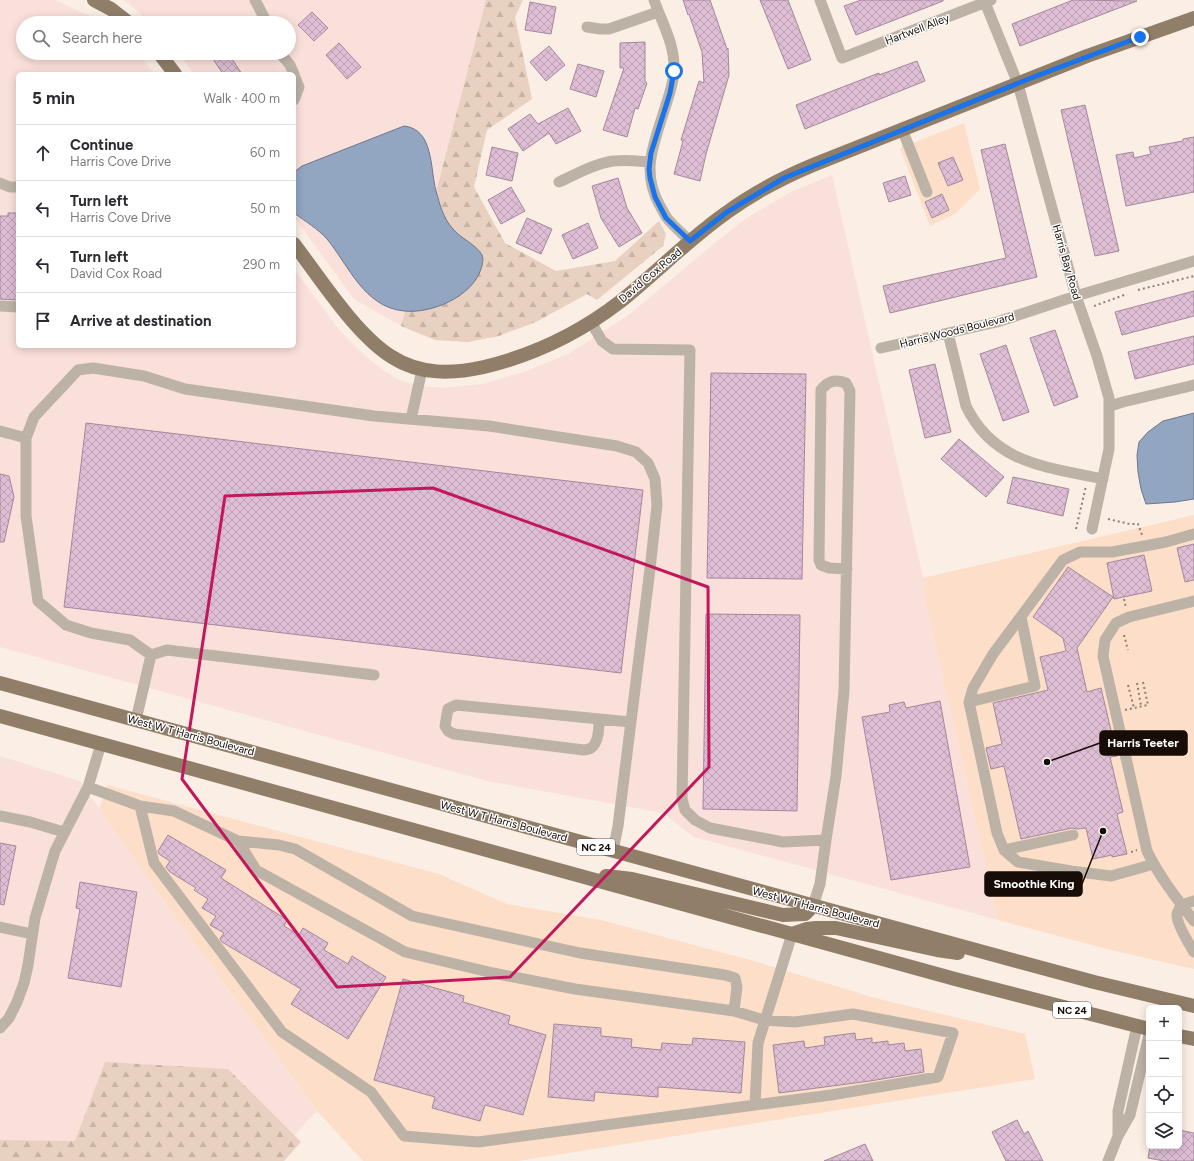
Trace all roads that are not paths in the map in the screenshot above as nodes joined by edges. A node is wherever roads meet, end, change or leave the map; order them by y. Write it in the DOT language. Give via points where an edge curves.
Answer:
graph roads {
  1 [pos="94,0"];
  2 [pos="255,0"];
  3 [pos="654,0"];
  4 [pos="820,0"];
  5 [pos="987,1"];
  6 [pos="658,12"];
  7 [pos="120,16"];
  8 [pos="263,16"];
  9 [pos="1194,18"];
  10 [pos="587,27"];
  11 [pos="167,60"];
  12 [pos="286,60"];
  13 [pos="174,72"];
  14 [pos="293,72"];
  15 [pos="296,78"];
  16 [pos="1018,84"];
  17 [pos="296,96"];
  18 [pos="902,129"];
  19 [pos="649,162"];
  20 [pos="559,182"];
  21 [pos="0,183"];
  22 [pos="16,187"];
  23 [pos="927,192"];
  24 [pos="690,241"];
  25 [pos="296,247"];
  26 [pos="1194,262"];
  27 [pos="1076,296"];
  28 [pos="0,306"];
  29 [pos="16,307"];
  30 [pos="590,322"];
  31 [pos="948,333"];
  32 [pos="880,348"];
  33 [pos="422,370"];
  34 [pos="1194,385"];
  35 [pos="1110,406"];
  36 [pos="411,420"];
  37 [pos="0,431"];
  38 [pos="26,438"];
  39 [pos="1103,479"];
  40 [pos="1092,529"];
  41 [pos="1194,534"];
  42 [pos="846,569"];
  43 [pos="1194,601"];
  44 [pos="1021,617"];
  45 [pos="151,655"];
  46 [pos="374,675"];
  47 [pos="0,683"];
  48 [pos="969,702"];
  49 [pos="0,716"];
  50 [pos="600,719"];
  51 [pos="136,720"];
  52 [pos="630,722"];
  53 [pos="101,744"];
  54 [pos="88,787"];
  55 [pos="140,806"];
  56 [pos="0,816"];
  57 [pos="64,832"];
  58 [pos="1073,835"];
  59 [pos="826,840"];
  60 [pos="238,841"];
  61 [pos="1004,850"];
  62 [pos="613,851"];
  63 [pos="1153,864"];
  64 [pos="566,872"];
  65 [pos="1194,902"];
  66 [pos="1181,905"];
  67 [pos="813,906"];
  68 [pos="1194,921"];
  69 [pos="0,927"];
  70 [pos="32,934"];
  71 [pos="792,934"];
  72 [pos="1194,952"];
  73 [pos="1020,962"];
  74 [pos="1194,1005"];
  75 [pos="734,1011"];
  76 [pos="764,1020"];
  77 [pos="0,1028"];
  78 [pos="1143,1028"];
  79 [pos="1182,1037"];
  80 [pos="1194,1039"];
  81 [pos="1148,1041"];
  82 [pos="755,1105"];
  83 [pos="1118,1136"];
  84 [pos="1108,1161"];
  1 -- 7 [label="main road"];
  2 -- 8 [label="street"];
  3 -- 6 [label="street"];
  4 -- 5 [label="street, Hartwell Alley" via="842,58"];
  5 -- 16 [label="street, Harris Bay Road"];
  6 -- 10 [label="street" via="609,29"];
  6 -- 19 [label="street" via="673,52 674,71"];
  9 -- 16 [label="main road, David Cox Road"];
  11 -- 13 [label="main road"];
  12 -- 14 [label="street"];
  15 -- 17 [label="street" via="300,87"];
  16 -- 18 [label="main road, David Cox Road"];
  16 -- 27 [label="street, Harris Bay Road"];
  18 -- 23 [label="street"];
  18 -- 24 [label="main road, David Cox Road" via="784,178 727,212"];
  19 -- 20 [label="street" via="629,160 599,164"];
  19 -- 24 [label="street" via="655,197 666,218"];
  21 -- 22 [label="street"];
  24 -- 30 [label="main road, David Cox Road" via="620,301"];
  25 -- 33 [label="main road, David Cox Road" via="363,333 391,357"];
  26 -- 27 [label="street, Harris Woods Boulevard"];
  27 -- 31 [label="street, Harris Woods Boulevard" via="997,322"];
  27 -- 35 [label="street, Harris Bay Road" via="1097,356"];
  28 -- 29 [label="street"];
  30 -- 33 [label="main road, David Cox Road" via="545,346 498,364 451,372"];
  30 -- 59 [label="street" via="602,341 613,349 690,350 682,799 685,810 695,820 710,828 783,842"];
  31 -- 32 [label="street, Harris Woods Boulevard"];
  31 -- 39 [label="street" via="966,406 988,438 1020,459"];
  33 -- 36 [label="street"];
  34 -- 35 [label="street"];
  35 -- 39 [label="street, Harris Bay Road" via="1109,450"];
  36 -- 38 [label="street" via="185,389 144,376 93,368 78,370 34,417"];
  36 -- 52 [label="street" via="490,426 617,446 636,452 648,463 655,479 657,505"];
  37 -- 38 [label="street"];
  38 -- 45 [label="street" via="26,516 38,601 66,625 91,634 130,640"];
  39 -- 40 [label="street, Harris Bay Road"];
  41 -- 44 [label="street" via="1112,552 1080,552 1063,560"];
  42 -- 42 [label="street" via="850,391 846,383 832,381 821,390 819,560 821,565"];
  42 -- 59 [label="street" via="844,691 836,776"];
  43 -- 63 [label="street" via="1129,616 1116,623 1104,640 1103,656 1147,851"];
  44 -- 48 [label="street" via="993,654 973,688"];
  44 -- 48 [label="street" via="1035,686"];
  45 -- 46 [label="street" via="167,650"];
  45 -- 51 [label="street"];
  47 -- 51 [label="main road, West W T Harris Boulevard / NC 24"];
  48 -- 61 [label="street" via="997,833"];
  49 -- 53 [label="main road, NC 24"];
  50 -- 50 [label="street" via="456,705 448,708 446,726 448,731 454,734 584,750 591,749 595,744"];
  50 -- 52 [label="street"];
  51 -- 62 [label="main road, West W T Harris Boulevard / NC 24"];
  52 -- 62 [label="street"];
  53 -- 54 [label="street"];
  53 -- 64 [label="main road, NC 24"];
  54 -- 55 [label="street"];
  54 -- 57 [label="street"];
  55 -- 60 [label="street" via="174,811"];
  55 -- 82 [label="street" via="154,863 282,1032 371,1092 404,1136 478,1142"];
  56 -- 57 [label="street"];
  57 -- 70 [label="street" via="55,850"];
  58 -- 61 [label="street"];
  59 -- 67 [label="street" via="820,884"];
  60 -- 75 [label="street" via="256,870 404,952 575,989"];
  60 -- 75 [label="street" via="294,849 412,916 580,953 735,978 738,987"];
  61 -- 63 [label="street" via="1018,862 1111,876"];
  62 -- 67 [label="main road, West W T Harris Boulevard / NC 24"];
  63 -- 66 [label="street"];
  64 -- 67 [label="main road" via="632,879 783,915 805,914"];
  64 -- 71 [label="main road, NC 24"];
  65 -- 66 [label="street"];
  66 -- 68 [label="street"];
  66 -- 72 [label="street" via="1177,915"];
  67 -- 73 [label="main road, West W T Harris Boulevard / NC 24"];
  69 -- 70 [label="street"];
  70 -- 77 [label="street" via="28,965 18,1002 10,1018"];
  71 -- 73 [label="main road" via="806,929 836,928 937,950"];
  71 -- 76 [label="street"];
  71 -- 78 [label="main road, NC 24"];
  73 -- 74 [label="main road, West W T Harris Boulevard / NC 24"];
  75 -- 76 [label="street"];
  76 -- 82 [label="street" via="758,1043"];
  76 -- 82 [label="street" via="795,1022 853,1014 953,1033 938,1077"];
  78 -- 83 [label="street" via="1118,1111"];
  79 -- 80 [label="main road"];
  81 -- 83 [label="street" via="1130,1115"];
  83 -- 84 [label="street"];
}
